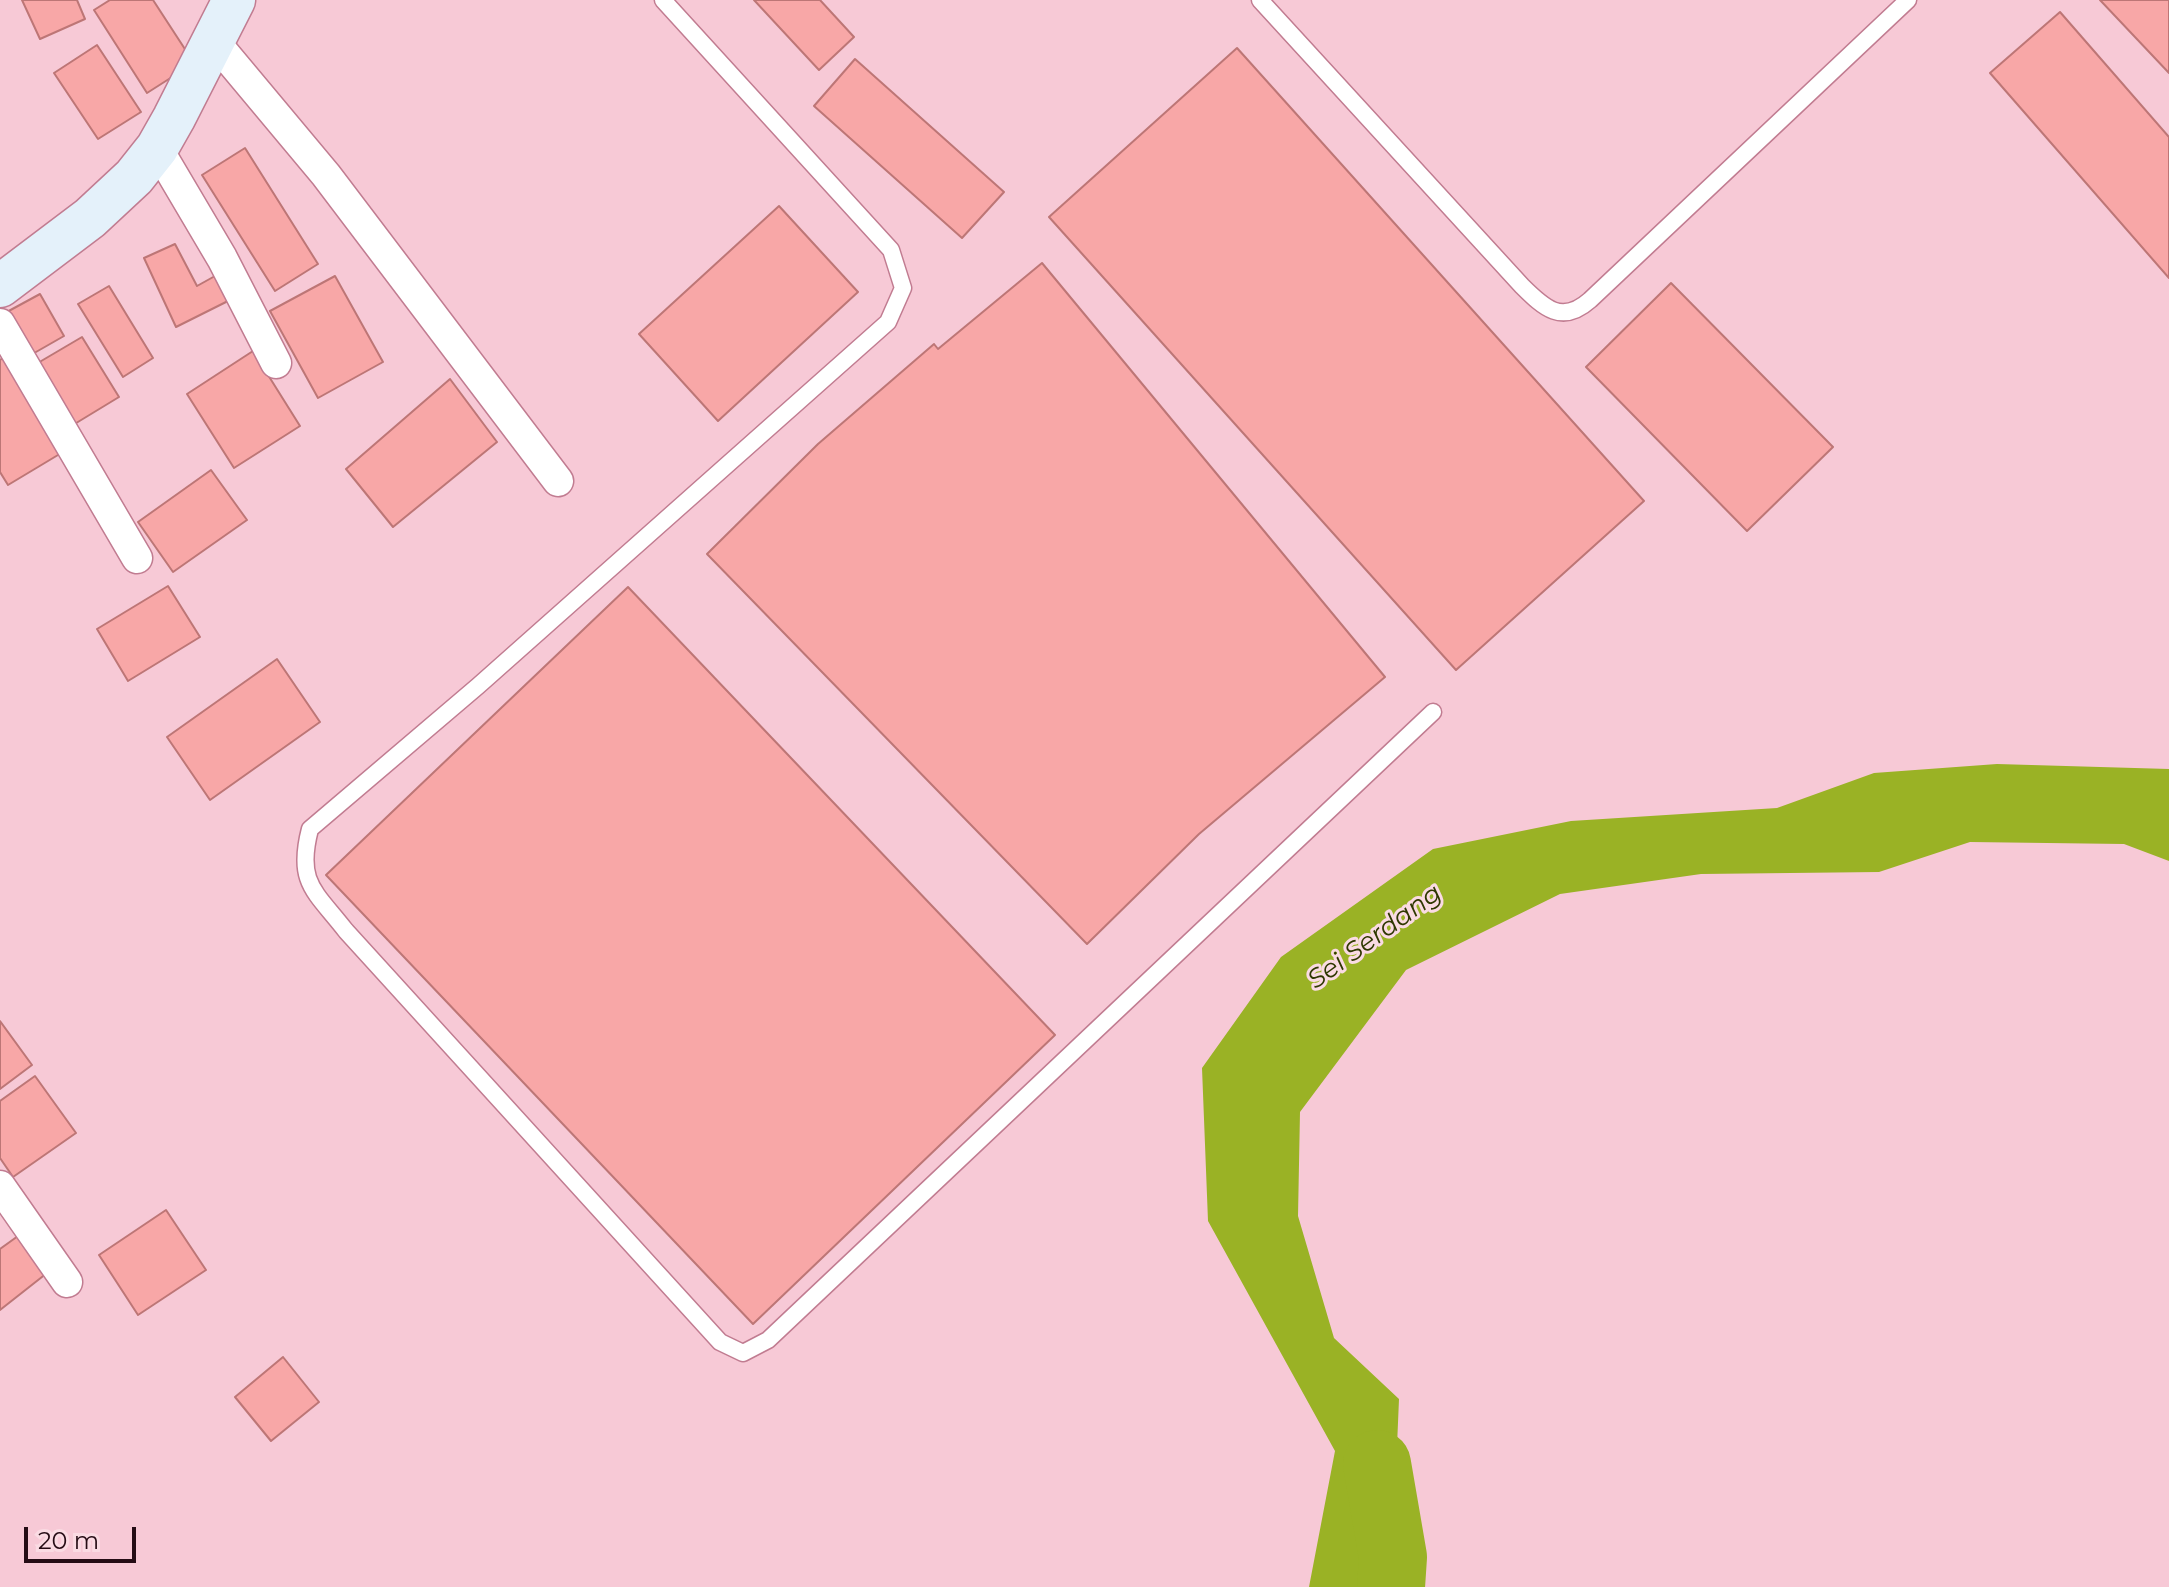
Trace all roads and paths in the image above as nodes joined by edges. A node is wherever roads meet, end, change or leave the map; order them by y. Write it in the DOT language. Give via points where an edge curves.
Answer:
graph roads {
  1 [pos="234,0"];
  2 [pos="663,0"];
  3 [pos="1260,0"];
  4 [pos="1908,0"];
  5 [pos="214,41"];
  6 [pos="157,148"];
  7 [pos="0,286"];
  8 [pos="0,324"];
  9 [pos="276,363"];
  10 [pos="558,481"];
  11 [pos="137,558"];
  12 [pos="1433,712"];
  13 [pos="0,1186"];
  14 [pos="67,1282"];
  1 -- 5 [label="street"];
  2 -- 12 [label="lane" via="891,250 903,288 888,322 310,829 304,853 307,879 346,931 720,1342 743,1353 768,1340"];
  3 -- 4 [label="lane" via="1522,286 1543,307 1568,312 1590,300"];
  5 -- 6 [label="street"];
  5 -- 10 [label="street" via="326,175"];
  6 -- 7 [label="street" via="90,218"];
  6 -- 9 [label="street"];
  8 -- 11 [label="street"];
  13 -- 14 [label="street"];
}
